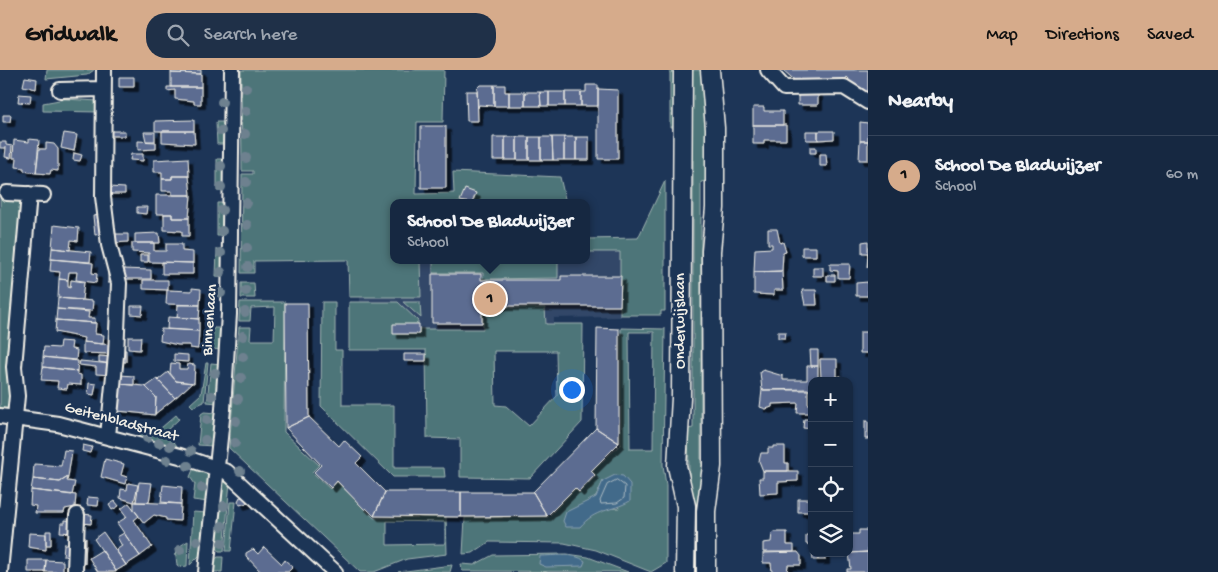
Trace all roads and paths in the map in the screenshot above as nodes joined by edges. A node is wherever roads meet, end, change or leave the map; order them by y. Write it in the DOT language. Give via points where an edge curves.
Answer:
graph roads {
  1 [pos="104,70"];
  2 [pos="232,70"];
  3 [pos="683,70"];
  4 [pos="710,70"];
  5 [pos="768,70"];
  6 [pos="103,89"];
  7 [pos="60,90"];
  8 [pos="868,102"];
  9 [pos="7,193"];
  10 [pos="0,416"];
  11 [pos="15,418"];
  12 [pos="108,436"];
  13 [pos="217,467"];
  14 [pos="77,514"];
  15 [pos="0,572"];
  16 [pos="75,572"];
  17 [pos="206,572"];
  18 [pos="335,572"];
  19 [pos="685,572"];
  20 [pos="706,572"];
  1 -- 6 [label="street"];
  2 -- 13 [label="street, Binnenlaan" via="231,278"];
  3 -- 19 [label="main road, Onderwijslaan" via="678,466 686,506"];
  4 -- 20 [label="main road, Onderwijslaan" via="715,128 715,208 712,466 706,511"];
  5 -- 8 [label="street" via="784,88 844,87"];
  6 -- 7 [label="street"];
  6 -- 12 [label="street" via="103,197 109,246 119,283"];
  9 -- 11 [label="street" via="36,195 14,367"];
  10 -- 11 [label="street, Geitenbladstraat"];
  11 -- 12 [label="street, Geitenbladstraat"];
  11 -- 15 [label="street"];
  12 -- 13 [label="street, Geitenbladstraat"];
  13 -- 17 [label="street, Binnenlaan"];
  13 -- 18 [label="street, Geitenbladstraat" via="227,472"];
  14 -- 16 [label="street"];
}
